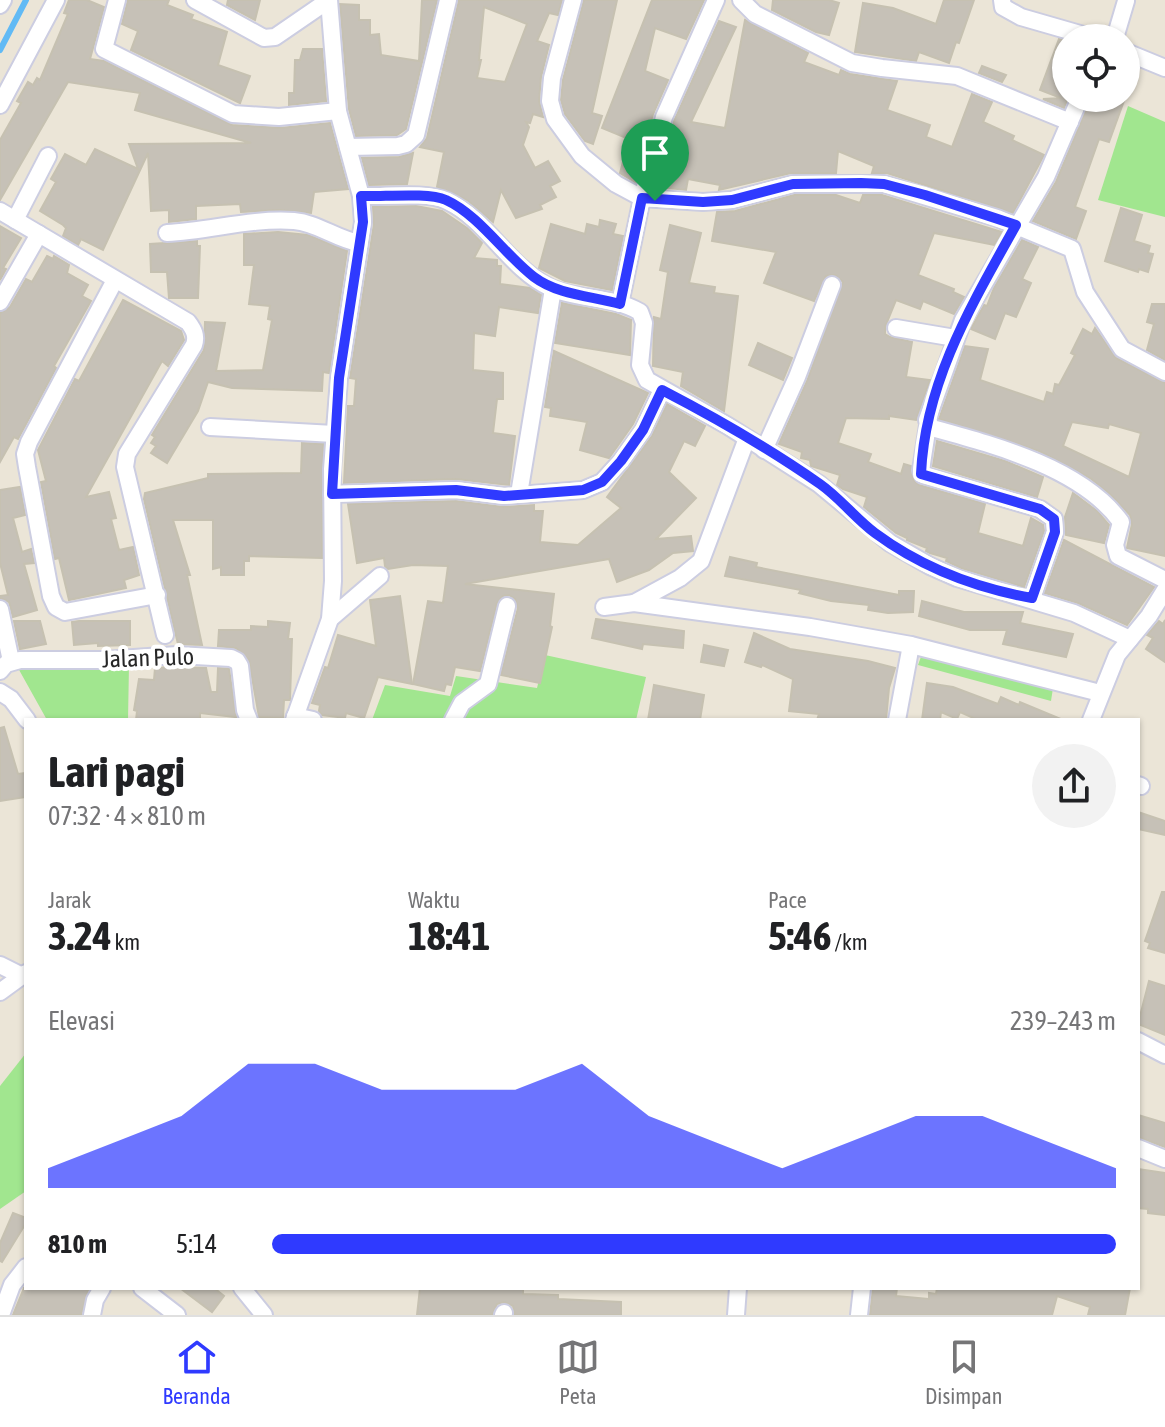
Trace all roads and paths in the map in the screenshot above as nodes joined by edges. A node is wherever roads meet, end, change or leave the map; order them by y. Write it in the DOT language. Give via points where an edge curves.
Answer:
graph roads {
  1 [pos="56,0"];
  2 [pos="117,0"];
  3 [pos="195,0"];
  4 [pos="329,0"];
  5 [pos="448,0"];
  6 [pos="573,0"];
  7 [pos="716,0"];
  8 [pos="741,0"];
  9 [pos="1002,0"];
  10 [pos="1126,1"];
  11 [pos="1119,24"];
  12 [pos="1052,26"];
  13 [pos="1140,58"];
  14 [pos="1165,68"];
  15 [pos="0,105"];
  16 [pos="338,111"];
  17 [pos="1074,112"];
  18 [pos="1070,122"];
  19 [pos="348,147"];
  20 [pos="48,156"];
  21 [pos="361,196"];
  22 [pos="642,198"];
  23 [pos="8,215"];
  24 [pos="1016,225"];
  25 [pos="167,233"];
  26 [pos="39,234"];
  27 [pos="359,243"];
  28 [pos="115,280"];
  29 [pos="832,285"];
  30 [pos="553,289"];
  31 [pos="0,302"];
  32 [pos="620,304"];
  33 [pos="896,328"];
  34 [pos="955,338"];
  35 [pos="1165,372"];
  36 [pos="662,390"];
  37 [pos="928,425"];
  38 [pos="210,427"];
  39 [pos="334,434"];
  40 [pos="747,438"];
  41 [pos="764,450"];
  42 [pos="332,494"];
  43 [pos="519,494"];
  44 [pos="380,576"];
  45 [pos="1165,580"];
  46 [pos="157,595"];
  47 [pos="1032,598"];
  48 [pos="1164,601"];
  49 [pos="634,603"];
  50 [pos="507,606"];
  51 [pos="604,607"];
  52 [pos="0,609"];
  53 [pos="330,619"];
  54 [pos="165,635"];
  55 [pos="1130,639"];
  56 [pos="911,645"];
  57 [pos="6,666"];
  58 [pos="0,692"];
  59 [pos="1100,693"];
  60 [pos="25,718"];
  61 [pos="248,718"];
  62 [pos="294,718"];
  63 [pos="454,718"];
  64 [pos="897,718"];
  65 [pos="1092,718"];
  66 [pos="0,965"];
  67 [pos="24,974"];
  68 [pos="0,992"];
  69 [pos="1140,1046"];
  70 [pos="1165,1055"];
  71 [pos="1140,1149"];
  72 [pos="1165,1159"];
  73 [pos="24,1270"];
  74 [pos="97,1290"];
  75 [pos="145,1290"];
  76 [pos="244,1290"];
  77 [pos="738,1290"];
  78 [pos="862,1290"];
  79 [pos="1,1315"];
  80 [pos="92,1315"];
  81 [pos="177,1315"];
  82 [pos="264,1315"];
  83 [pos="736,1315"];
  84 [pos="859,1315"];
  1 -- 15 [label="street"];
  2 -- 16 [label="street" via="104,49 132,66 233,114 279,117"];
  3 -- 4 [label="street" via="264,38 275,37"];
  4 -- 16 [label="street"];
  5 -- 19 [label="street" via="416,135 398,146"];
  6 -- 22 [label="street" via="552,78 555,119 582,156"];
  7 -- 22 [label="street" via="664,117"];
  8 -- 18 [label="street" via="755,14 852,63 957,76"];
  9 -- 12 [label="street" via="1009,13"];
  10 -- 11 [label="street"];
  13 -- 14 [label="street"];
  16 -- 19 [label="street"];
  17 -- 18 [label="street"];
  18 -- 24 [label="street" via="1046,177"];
  19 -- 21 [label="street"];
  20 -- 23 [label="street"];
  21 -- 27 [label="street"];
  21 -- 30 [label="street" via="446,200"];
  22 -- 24 [label="street" via="703,202 793,184 884,184"];
  22 -- 32 [label="street"];
  23 -- 26 [label="street"];
  24 -- 34 [label="street"];
  24 -- 35 [label="street" via="1072,249 1085,292 1122,349"];
  25 -- 27 [label="street" via="248,221 295,221"];
  26 -- 28 [label="street"];
  26 -- 31 [label="street"];
  27 -- 39 [label="street"];
  28 -- 46 [label="street" via="188,322 196,339 127,454 126,478"];
  28 -- 46 [label="street" via="25,454 56,607 65,612"];
  29 -- 41 [label="street"];
  30 -- 32 [label="street"];
  30 -- 43 [label="street"];
  32 -- 36 [label="street" via="640,312 642,370"];
  33 -- 34 [label="street"];
  34 -- 37 [label="street"];
  36 -- 40 [label="street"];
  36 -- 43 [label="street" via="643,430 602,482 583,490"];
  37 -- 45 [label="street" via="1035,460 1105,502 1121,522 1118,556"];
  37 -- 47 [label="street" via="921,474 1040,509 1054,519 1055,532"];
  38 -- 39 [label="street"];
  39 -- 42 [label="street"];
  40 -- 41 [label="street"];
  40 -- 49 [label="street" via="701,561"];
  41 -- 47 [label="street" via="826,489 881,537 930,566 981,587"];
  42 -- 43 [label="street"];
  42 -- 53 [label="street"];
  44 -- 53 [label="street"];
  46 -- 54 [label="street"];
  47 -- 55 [label="street"];
  48 -- 55 [label="street"];
  49 -- 51 [label="street"];
  49 -- 56 [label="street"];
  50 -- 63 [label="street" via="488,684 462,703"];
  52 -- 57 [label="street"];
  53 -- 62 [label="street"];
  55 -- 59 [label="street"];
  56 -- 59 [label="street"];
  56 -- 64 [label="street"];
  57 -- 61 [label="street, Jalan Pulo" via="177,655 231,658 240,666"];
  58 -- 60 [label="street"];
  59 -- 65 [label="street"];
  66 -- 67 [label="street"];
  67 -- 68 [label="street"];
  69 -- 70 [label="street"];
  71 -- 72 [label="street"];
  73 -- 79 [label="street"];
  74 -- 80 [label="street"];
  75 -- 81 [label="street"];
  76 -- 82 [label="street"];
  77 -- 83 [label="street"];
  78 -- 84 [label="street"];
}
